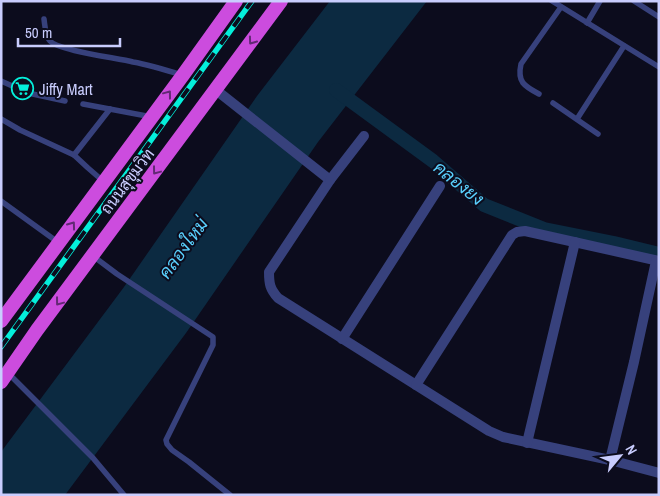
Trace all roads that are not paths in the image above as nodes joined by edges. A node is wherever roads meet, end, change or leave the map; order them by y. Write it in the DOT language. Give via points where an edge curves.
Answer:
graph roads {
  1 [pos="236,1"];
  2 [pos="281,1"];
  3 [pos="552,1"];
  4 [pos="600,1"];
  5 [pos="634,1"];
  6 [pos="561,7"];
  7 [pos="659,17"];
  8 [pos="44,19"];
  9 [pos="587,23"];
  10 [pos="624,46"];
  11 [pos="659,67"];
  12 [pos="183,75"];
  13 [pos="1,81"];
  14 [pos="216,90"];
  15 [pos="539,94"];
  16 [pos="65,101"];
  17 [pos="553,103"];
  18 [pos="83,104"];
  19 [pos="110,109"];
  20 [pos="152,117"];
  21 [pos="1,119"];
  22 [pos="577,119"];
  23 [pos="598,134"];
  24 [pos="364,136"];
  25 [pos="74,155"];
  26 [pos="330,180"];
  27 [pos="104,182"];
  28 [pos="440,186"];
  29 [pos="1,200"];
  30 [pos="574,242"];
  31 [pos="59,243"];
  32 [pos="92,256"];
  33 [pos="657,261"];
  34 [pos="2,319"];
  35 [pos="342,339"];
  36 [pos="4,378"];
  37 [pos="416,385"];
  38 [pos="527,443"];
  39 [pos="610,460"];
  40 [pos="659,473"];
  41 [pos="124,495"];
  42 [pos="230,495"];
  1 -- 12 [label="highway, ถนนสุขุมวิท"];
  2 -- 14 [label="highway, ถนนสุขุมวิท, one-way"];
  3 -- 6 [label="lane"];
  4 -- 9 [label="lane"];
  5 -- 7 [label="lane"];
  6 -- 9 [label="lane"];
  6 -- 15 [label="lane" via="521,64 519,74 522,81"];
  8 -- 12 [label="lane" via="46,35 53,44"];
  9 -- 10 [label="lane"];
  10 -- 11 [label="lane"];
  10 -- 22 [label="lane"];
  20 -- 12 [label="highway, ถนนสุขุมวิท, one-way"];
  13 -- 16 [label="lane" via="28,93"];
  14 -- 26 [label="street"];
  14 -- 32 [label="highway, ถนนสุขุมวิท, one-way"];
  17 -- 22 [label="lane"];
  18 -- 19 [label="lane"];
  19 -- 20 [label="lane"];
  19 -- 25 [label="lane"];
  20 -- 27 [label="highway, ถนนสุขุมวิท"];
  21 -- 25 [label="lane"];
  22 -- 23 [label="lane"];
  24 -- 26 [label="street"];
  25 -- 27 [label="lane"];
  26 -- 35 [label="street" via="269,272 269,282 278,298"];
  31 -- 27 [label="highway, ถนนสุขุมวิท, one-way"];
  28 -- 35 [label="street"];
  29 -- 31 [label="lane"];
  30 -- 33 [label="street"];
  30 -- 37 [label="street" via="525,231 512,235"];
  30 -- 38 [label="street"];
  31 -- 34 [label="highway, ถนนสุขุมวิท"];
  32 -- 36 [label="highway, ถนนสุขุมวิท, one-way"];
  32 -- 42 [label="lane" via="213,337 213,345 166,440 172,450"];
  33 -- 39 [label="street"];
  35 -- 37 [label="street"];
  36 -- 41 [label="lane" via="27,393 93,458"];
  37 -- 38 [label="street" via="489,431"];
  38 -- 39 [label="street"];
  39 -- 40 [label="street"];
}
